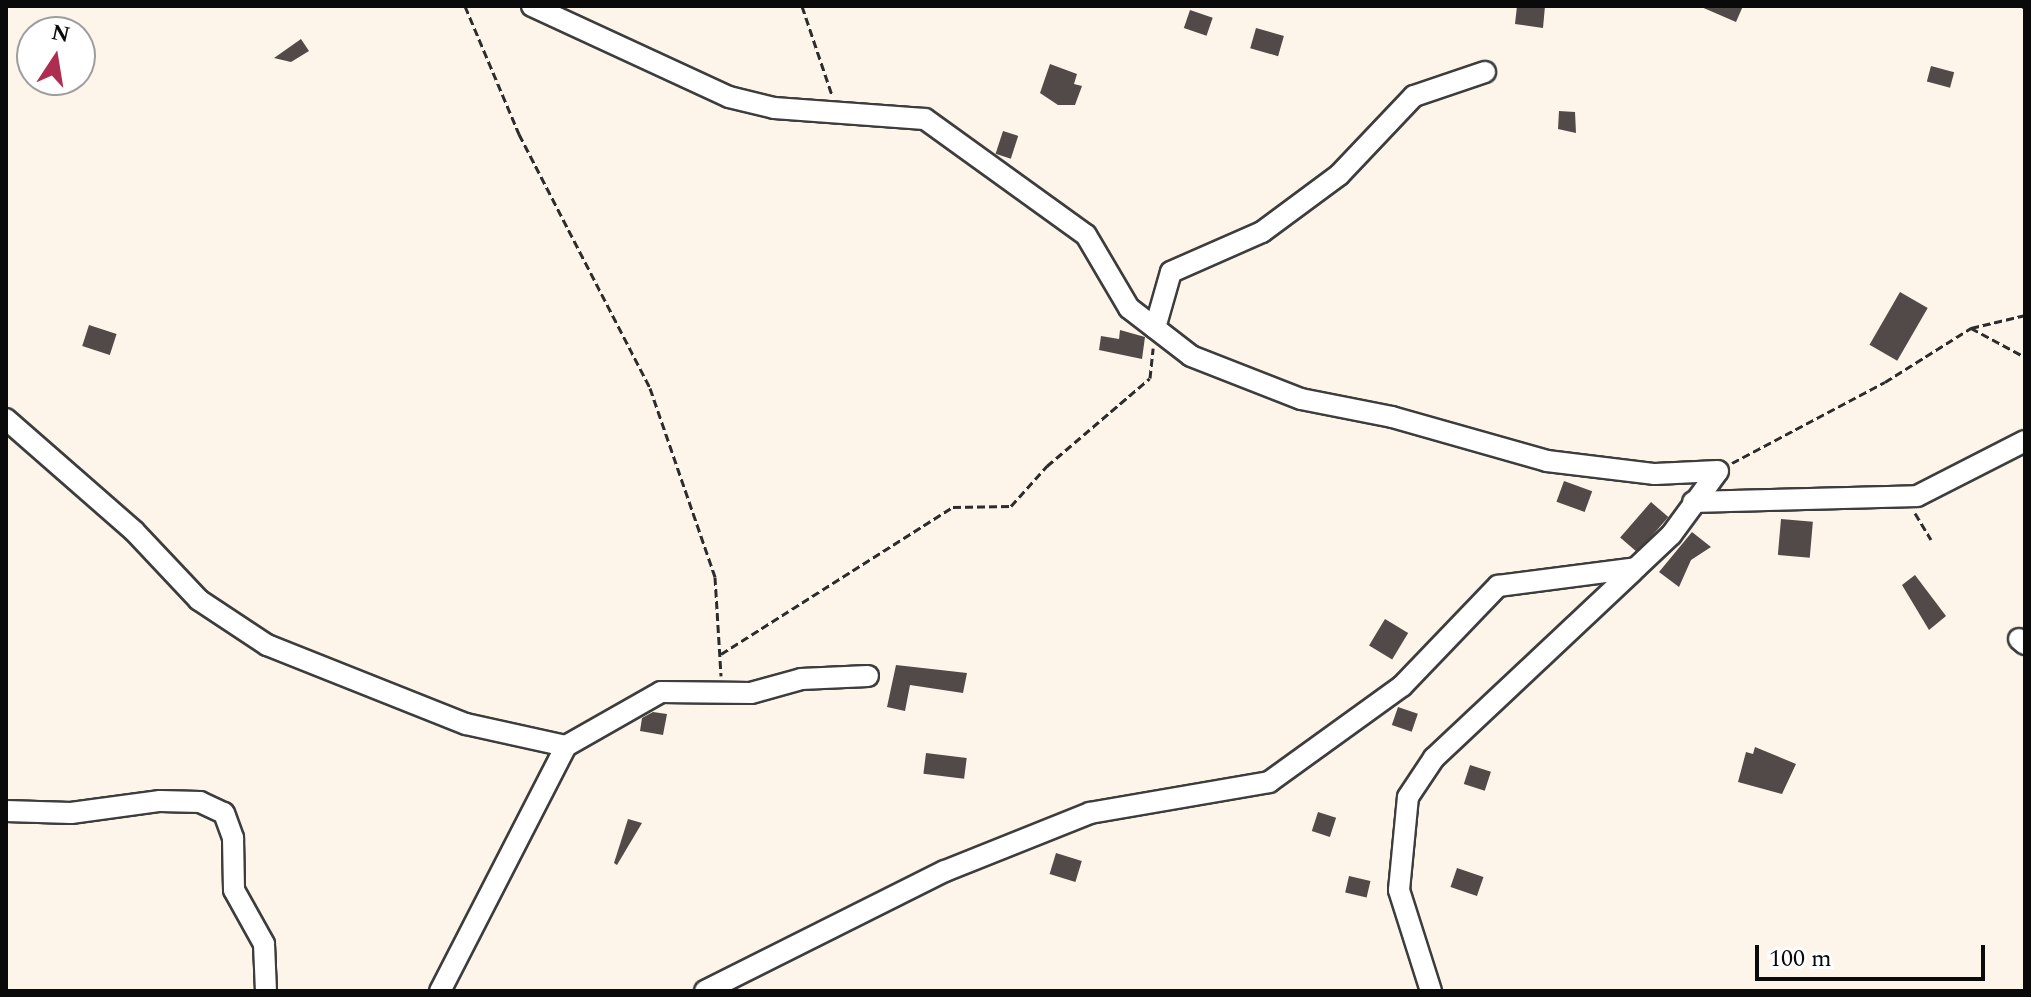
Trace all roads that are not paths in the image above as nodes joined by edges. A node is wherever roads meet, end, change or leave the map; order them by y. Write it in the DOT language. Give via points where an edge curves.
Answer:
graph roads {
  1 [pos="532,6"];
  2 [pos="1485,72"];
  3 [pos="1155,328"];
  4 [pos="6,419"];
  5 [pos="2025,441"];
  6 [pos="1693,502"];
  7 [pos="1636,568"];
  8 [pos="868,676"];
  9 [pos="566,746"];
  10 [pos="6,811"];
  11 [pos="266,991"];
  12 [pos="440,991"];
  13 [pos="705,991"];
  14 [pos="1431,991"];
  1 -- 3 [label="street" via="729,97 774,108 925,119 1086,235 1129,308"];
  2 -- 3 [label="street" via="1414,96 1339,175 1262,232 1171,272"];
  3 -- 6 [label="street" via="1191,356 1301,399 1547,461 1655,474 1718,471"];
  4 -- 9 [label="street" via="134,531 199,600 267,645 466,724"];
  5 -- 6 [label="street" via="1917,496"];
  6 -- 7 [label="street" via="1671,535"];
  7 -- 13 [label="street" via="1498,586 1402,686 1269,782 1090,813 945,871"];
  7 -- 14 [label="street" via="1434,758 1408,797 1399,890"];
  8 -- 9 [label="street" via="801,679 751,693 661,692"];
  9 -- 12 [label="street"];
  10 -- 11 [label="street" via="71,813 160,801 200,802 224,813 233,838 234,890 264,944"];
}
